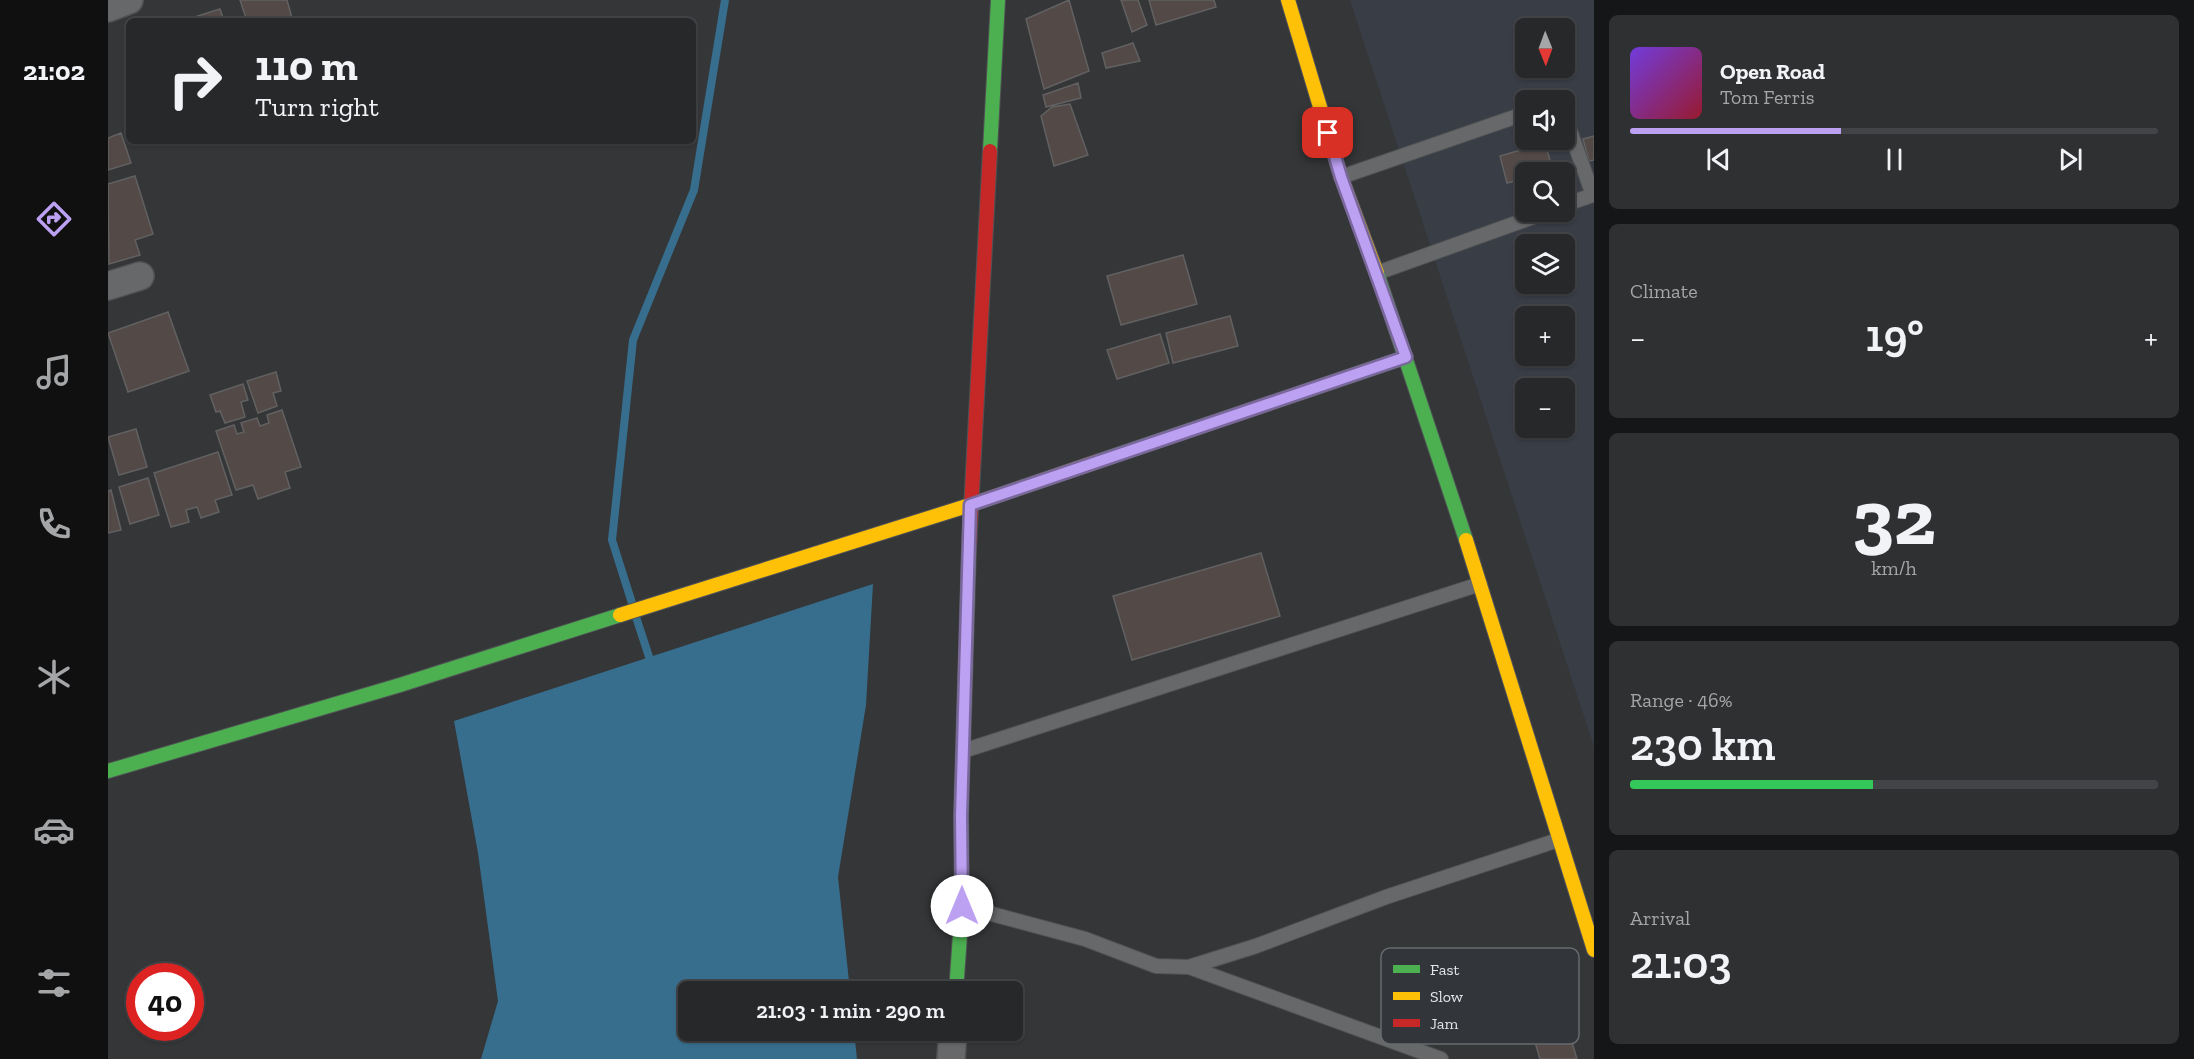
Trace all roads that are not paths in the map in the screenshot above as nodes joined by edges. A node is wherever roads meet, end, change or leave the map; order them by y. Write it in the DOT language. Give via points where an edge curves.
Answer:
graph roads {
  1 [pos="129,0"];
  2 [pos="998,0"];
  3 [pos="1288,0"];
  4 [pos="108,8"];
  5 [pos="1515,117"];
  6 [pos="1575,144"];
  7 [pos="1341,177"];
  8 [pos="1594,195"];
  9 [pos="1575,201"];
  10 [pos="1519,222"];
  11 [pos="1377,273"];
  12 [pos="140,276"];
  13 [pos="108,286"];
  14 [pos="1406,357"];
  15 [pos="970,505"];
  16 [pos="1480,584"];
  17 [pos="963,751"];
  18 [pos="108,771"];
  19 [pos="1558,840"];
  20 [pos="962,906"];
  21 [pos="1594,950"];
  22 [pos="1189,967"];
  23 [pos="957,981"];
  24 [pos="1381,1037"];
  25 [pos="952,1041"];
  26 [pos="1400,1044"];
  27 [pos="951,1059"];
  28 [pos="1441,1059"];
  1 -- 4 [label="street"];
  2 -- 15 [label="street"];
  3 -- 7 [label="street"];
  5 -- 7 [label="lane"];
  6 -- 8 [label="lane"];
  7 -- 11 [label="street"];
  8 -- 9 [label="lane"];
  10 -- 11 [label="lane"];
  11 -- 14 [label="street"];
  12 -- 13 [label="street"];
  14 -- 15 [label="street"];
  14 -- 16 [label="street"];
  15 -- 17 [label="street"];
  15 -- 18 [label="street" via="400,685"];
  16 -- 17 [label="lane"];
  16 -- 19 [label="street"];
  17 -- 20 [label="street"];
  19 -- 21 [label="street"];
  19 -- 22 [label="lane"];
  20 -- 22 [label="lane" via="1085,939 1156,966"];
  20 -- 23 [label="street"];
  22 -- 24 [label="lane"];
  25 -- 27 [label="street"];
  26 -- 28 [label="lane"];
}
